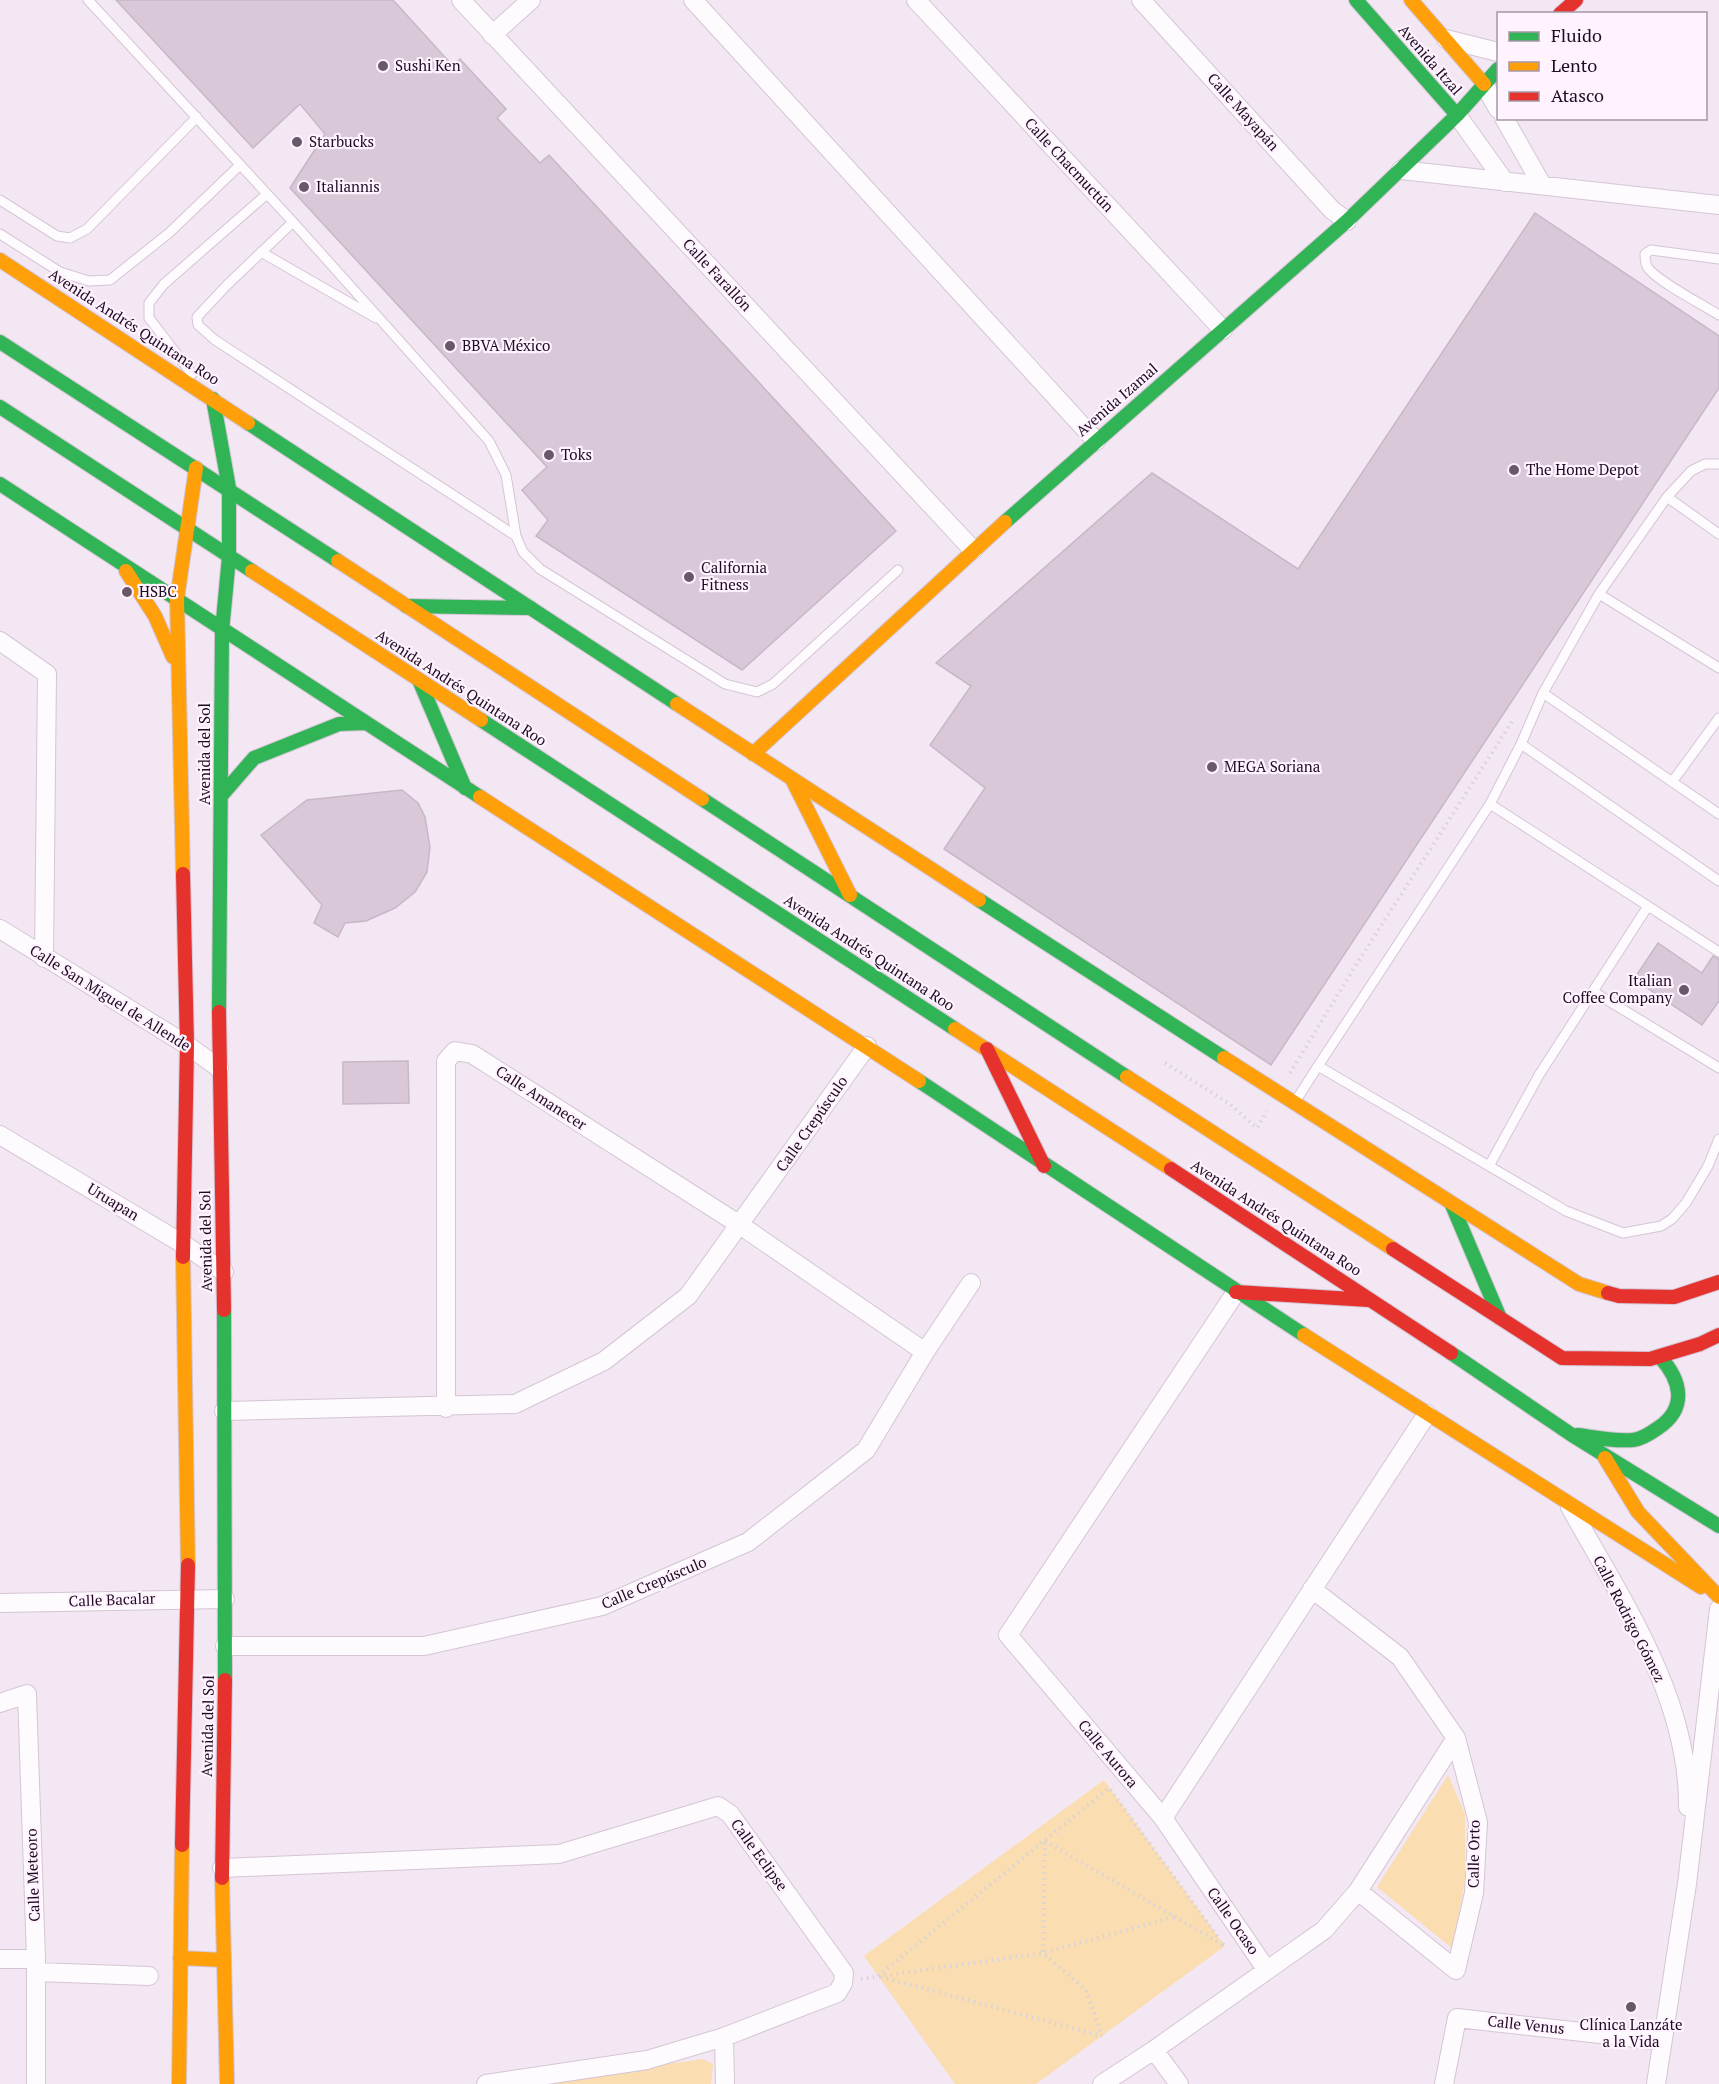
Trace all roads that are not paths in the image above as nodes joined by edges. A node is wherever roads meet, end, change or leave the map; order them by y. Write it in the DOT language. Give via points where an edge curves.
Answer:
graph roads {
  1 [pos="88,0"];
  2 [pos="460,0"];
  3 [pos="531,0"];
  4 [pos="693,0"];
  5 [pos="916,0"];
  6 [pos="1141,0"];
  7 [pos="1356,0"];
  8 [pos="1411,0"];
  9 [pos="1576,0"];
  10 [pos="1562,12"];
  11 [pos="492,35"];
  12 [pos="1446,39"];
  13 [pos="1497,52"];
  14 [pos="1497,70"];
  15 [pos="1484,84"];
  16 [pos="1497,107"];
  17 [pos="1456,115"];
  18 [pos="197,117"];
  19 [pos="1505,120"];
  20 [pos="240,165"];
  21 [pos="1401,170"];
  22 [pos="1505,182"];
  23 [pos="1542,185"];
  24 [pos="267,194"];
  25 [pos="0,200"];
  26 [pos="1719,205"];
  27 [pos="1347,221"];
  28 [pos="293,222"];
  29 [pos="0,234"];
  30 [pos="261,252"];
  31 [pos="1719,259"];
  32 [pos="0,260"];
  33 [pos="1719,315"];
  34 [pos="383,322"];
  35 [pos="1223,330"];
  36 [pos="0,342"];
  37 [pos="213,399"];
  38 [pos="4,412"];
  39 [pos="1096,441"];
  40 [pos="1719,464"];
  41 [pos="196,468"];
  42 [pos="0,484"];
  43 [pos="229,488"];
  44 [pos="1666,497"];
  45 [pos="188,531"];
  46 [pos="1719,534"];
  47 [pos="516,536"];
  48 [pos="973,550"];
  49 [pos="229,557"];
  50 [pos="119,561"];
  51 [pos="898,570"];
  52 [pos="1599,594"];
  53 [pos="177,599"];
  54 [pos="406,606"];
  55 [pos="531,608"];
  56 [pos="222,631"];
  57 [pos="0,641"];
  58 [pos="1719,668"];
  59 [pos="177,670"];
  60 [pos="419,680"];
  61 [pos="1543,693"];
  62 [pos="1719,718"];
  63 [pos="365,723"];
  64 [pos="1521,744"];
  65 [pos="753,754"];
  66 [pos="792,779"];
  67 [pos="1672,782"];
  68 [pos="465,788"];
  69 [pos="221,796"];
  70 [pos="1490,804"];
  71 [pos="1719,814"];
  72 [pos="1719,881"];
  73 [pos="851,897"];
  74 [pos="1648,906"];
  75 [pos="0,929"];
  76 [pos="1719,952"];
  77 [pos="44,958"];
  78 [pos="1594,992"];
  79 [pos="187,1045"];
  80 [pos="867,1046"];
  81 [pos="987,1049"];
  82 [pos="1318,1066"];
  83 [pos="219,1068"];
  84 [pos="1719,1068"];
  85 [pos="1295,1103"];
  86 [pos="0,1135"];
  87 [pos="1719,1139"];
  88 [pos="1044,1166"];
  89 [pos="1489,1167"];
  90 [pos="1452,1205"];
  91 [pos="740,1225"];
  92 [pos="183,1244"];
  93 [pos="224,1272"];
  94 [pos="971,1282"];
  95 [pos="1719,1282"];
  96 [pos="1236,1292"];
  97 [pos="1371,1300"];
  98 [pos="1500,1318"];
  99 [pos="1719,1335"];
  100 [pos="925,1352"];
  101 [pos="1660,1357"];
  102 [pos="446,1408"];
  103 [pos="224,1411"];
  104 [pos="1427,1414"];
  105 [pos="1572,1435"];
  106 [pos="1602,1454"];
  107 [pos="1568,1502"];
  108 [pos="1719,1526"];
  109 [pos="1312,1590"];
  110 [pos="189,1598"];
  111 [pos="1719,1598"];
  112 [pos="225,1599"];
  113 [pos="0,1603"];
  114 [pos="1719,1610"];
  115 [pos="225,1646"];
  116 [pos="0,1703"];
  117 [pos="1456,1738"];
  118 [pos="1162,1818"];
  119 [pos="222,1869"];
  120 [pos="1687,1884"];
  121 [pos="1358,1891"];
  122 [pos="180,1958"];
  123 [pos="0,1959"];
  124 [pos="223,1960"];
  125 [pos="36,1966"];
  126 [pos="1266,1969"];
  127 [pos="149,1976"];
  128 [pos="724,2037"];
  129 [pos="1662,2041"];
  130 [pos="1154,2050"];
  131 [pos="36,2084"];
  132 [pos="179,2084"];
  133 [pos="227,2084"];
  134 [pos="486,2084"];
  135 [pos="725,2084"];
  136 [pos="1102,2084"];
  137 [pos="1179,2084"];
  138 [pos="1444,2084"];
  139 [pos="1656,2084"];
  1 -- 18 [label="lane"];
  2 -- 11 [label="street, Calle Farallón"];
  3 -- 11 [label="street"];
  4 -- 39 [label="street"];
  5 -- 35 [label="street, Calle Chacmuctún"];
  6 -- 27 [label="street, Calle Mayapán" via="1332,210"];
  7 -- 17 [label="street, Avenida Itzal"];
  8 -- 12 [label="street, Avenida Itzal"];
  9 -- 10 [label="street"];
  11 -- 48 [label="street, Calle Farallón"];
  12 -- 13 [label="street"];
  12 -- 15 [label="street, Avenida Itzal"];
  14 -- 15 [label="street, Avenida Izamal"];
  15 -- 16 [label="street"];
  15 -- 17 [label="street, Avenida Izamal"];
  17 -- 21 [label="street, Avenida Izamal"];
  17 -- 22 [label="street"];
  18 -- 20 [label="lane"];
  18 -- 25 [label="lane" via="87,229 70,238 57,236"];
  19 -- 23 [label="street"];
  20 -- 24 [label="lane"];
  20 -- 29 [label="lane" via="169,233 110,280 88,281 60,272"];
  21 -- 22 [label="street"];
  21 -- 27 [label="street, Avenida Izamal"];
  22 -- 23 [label="street"];
  23 -- 26 [label="street"];
  24 -- 28 [label="lane"];
  24 -- 37 [label="lane" via="164,284 149,303 149,318 158,332"];
  27 -- 35 [label="street, Avenida Izamal"];
  28 -- 30 [label="lane"];
  28 -- 34 [label="lane"];
  30 -- 34 [label="lane"];
  30 -- 47 [label="lane" via="198,317 198,324 215,340"];
  31 -- 33 [label="lane" via="1651,250 1645,254 1648,269"];
  32 -- 37 [label="street, Avenida Andrés Quintana Roo"];
  34 -- 47 [label="lane" via="489,441 506,475"];
  35 -- 39 [label="street, Avenida Izamal"];
  36 -- 41 [label="street"];
  37 -- 43 [label="street, Avenida del Sol"];
  37 -- 55 [label="street, Avenida Andrés Quintana Roo"];
  38 -- 45 [label="street, Avenida Andrés Quintana Roo"];
  39 -- 48 [label="street, Avenida Izamal"];
  40 -- 44 [label="lane" via="1705,464 1691,471"];
  41 -- 43 [label="street"];
  41 -- 45 [label="street, Avenida del Sol"];
  42 -- 50 [label="street"];
  43 -- 49 [label="street, Avenida del Sol"];
  43 -- 54 [label="street"];
  44 -- 46 [label="lane"];
  44 -- 52 [label="lane"];
  45 -- 49 [label="street, Avenida Andrés Quintana Roo"];
  45 -- 53 [label="street, Avenida del Sol"];
  47 -- 51 [label="lane" via="523,552 540,569 725,684 757,692 773,684"];
  48 -- 65 [label="street, Avenida Izamal"];
  49 -- 56 [label="street, Avenida del Sol"];
  49 -- 60 [label="street, Avenida Andrés Quintana Roo"];
  50 -- 53 [label="street"];
  50 -- 59 [label="street" via="155,615"];
  52 -- 58 [label="lane"];
  52 -- 61 [label="lane"];
  53 -- 56 [label="street"];
  53 -- 59 [label="street, Avenida del Sol"];
  54 -- 55 [label="street"];
  54 -- 73 [label="street"];
  55 -- 65 [label="street, Avenida Andrés Quintana Roo"];
  56 -- 63 [label="street"];
  56 -- 69 [label="street, Avenida del Sol"];
  57 -- 77 [label="street" via="47,674"];
  59 -- 79 [label="street, Avenida del Sol"];
  60 -- 68 [label="street"];
  60 -- 81 [label="street, Avenida Andrés Quintana Roo"];
  61 -- 64 [label="lane"];
  61 -- 67 [label="lane"];
  62 -- 67 [label="lane"];
  63 -- 68 [label="street"];
  63 -- 69 [label="street" via="339,724 254,758"];
  64 -- 70 [label="lane"];
  64 -- 72 [label="lane"];
  65 -- 66 [label="street, Avenida Andrés Quintana Roo"];
  66 -- 73 [label="street"];
  66 -- 85 [label="street, Avenida Andrés Quintana Roo"];
  67 -- 71 [label="lane"];
  68 -- 80 [label="street"];
  69 -- 83 [label="street, Avenida del Sol"];
  70 -- 74 [label="lane"];
  70 -- 82 [label="lane"];
  73 -- 98 [label="street"];
  74 -- 76 [label="lane"];
  74 -- 78 [label="lane"];
  75 -- 77 [label="street, Calle San Miguel de Allende"];
  77 -- 79 [label="street, Calle San Miguel de Allende"];
  78 -- 84 [label="lane"];
  78 -- 89 [label="lane" via="1539,1075"];
  79 -- 83 [label="street, Calle San Miguel de Allende"];
  79 -- 92 [label="street, Avenida del Sol"];
  80 -- 88 [label="street"];
  80 -- 91 [label="street, Calle Crepúsculo"];
  81 -- 88 [label="street"];
  81 -- 97 [label="street, Avenida Andrés Quintana Roo"];
  82 -- 85 [label="lane"];
  82 -- 89 [label="lane"];
  83 -- 93 [label="street, Avenida del Sol"];
  85 -- 90 [label="street, Avenida Andrés Quintana Roo"];
  86 -- 92 [label="street, Uruapan"];
  87 -- 89 [label="lane" via="1686,1203 1672,1218 1661,1226 1623,1233 1566,1211"];
  88 -- 96 [label="street"];
  90 -- 95 [label="street, Avenida Andrés Quintana Roo" via="1579,1284 1619,1296 1674,1297"];
  90 -- 98 [label="street"];
  91 -- 100 [label="street, Calle Amanecer"];
  91 -- 102 [label="street, Calle Crepúsculo" via="688,1296 604,1361 514,1404"];
  91 -- 102 [label="street, Calle Amanecer" via="472,1054 456,1051 446,1061"];
  92 -- 93 [label="street, Uruapan"];
  92 -- 110 [label="street, Avenida del Sol"];
  93 -- 103 [label="street, Avenida del Sol"];
  94 -- 100 [label="street, Calle Crepúsculo"];
  96 -- 97 [label="street"];
  96 -- 104 [label="street"];
  96 -- 118 [label="street, Calle Aurora" via="1008,1635"];
  97 -- 105 [label="street, Avenida Andrés Quintana Roo"];
  98 -- 101 [label="street" via="1562,1358"];
  99 -- 101 [label="street"];
  100 -- 115 [label="street, Calle Crepúsculo" via="866,1450 748,1542 602,1606 424,1646"];
  101 -- 105 [label="street" via="1679,1384 1680,1400 1670,1419 1636,1440"];
  102 -- 103 [label="street, Calle Crepúsculo"];
  103 -- 112 [label="street, Avenida del Sol"];
  104 -- 107 [label="street"];
  104 -- 109 [label="street"];
  105 -- 106 [label="street, Avenida Andrés Quintana Roo"];
  106 -- 108 [label="street, Avenida Andrés Quintana Roo"];
  106 -- 111 [label="street" via="1638,1512"];
  107 -- 111 [label="street"];
  107 -- 120 [label="street, Calle Rodrigo Gómez" via="1654,1662 1680,1731 1688,1800"];
  109 -- 117 [label="street, Calle Orto" via="1400,1657"];
  109 -- 118 [label="street"];
  110 -- 112 [label="street, Calle Bacalar"];
  110 -- 113 [label="street, Calle Bacalar"];
  110 -- 122 [label="street, Avenida del Sol"];
  112 -- 115 [label="street, Avenida del Sol"];
  114 -- 120 [label="street, Calle Rodrigo Gómez"];
  115 -- 119 [label="street, Avenida del Sol"];
  116 -- 125 [label="street, Calle Meteoro" via="27,1694"];
  117 -- 121 [label="street"];
  117 -- 121 [label="street, Calle Orto" via="1478,1822 1474,1893 1456,1970"];
  118 -- 126 [label="street, Calle Ocaso"];
  119 -- 124 [label="street, Avenida del Sol"];
  119 -- 128 [label="street, Calle Eclipse" via="560,1854 718,1806 730,1814 844,1973 837,1993"];
  120 -- 129 [label="street, Calle Rodrigo Gómez"];
  121 -- 126 [label="street" via="1324,1930"];
  122 -- 124 [label="street"];
  122 -- 132 [label="street, Avenida del Sol"];
  123 -- 125 [label="street"];
  124 -- 133 [label="street, Avenida del Sol"];
  125 -- 127 [label="street"];
  125 -- 131 [label="street, Calle Meteoro"];
  126 -- 130 [label="street, Calle Ocaso"];
  128 -- 134 [label="street, Calle Eclipse" via="647,2060"];
  128 -- 135 [label="street"];
  129 -- 138 [label="street, Calle Venus" via="1457,2018"];
  129 -- 139 [label="street, Calle Rodrigo Gómez"];
  130 -- 136 [label="street, Calle Ocaso"];
  130 -- 137 [label="street"];
}
